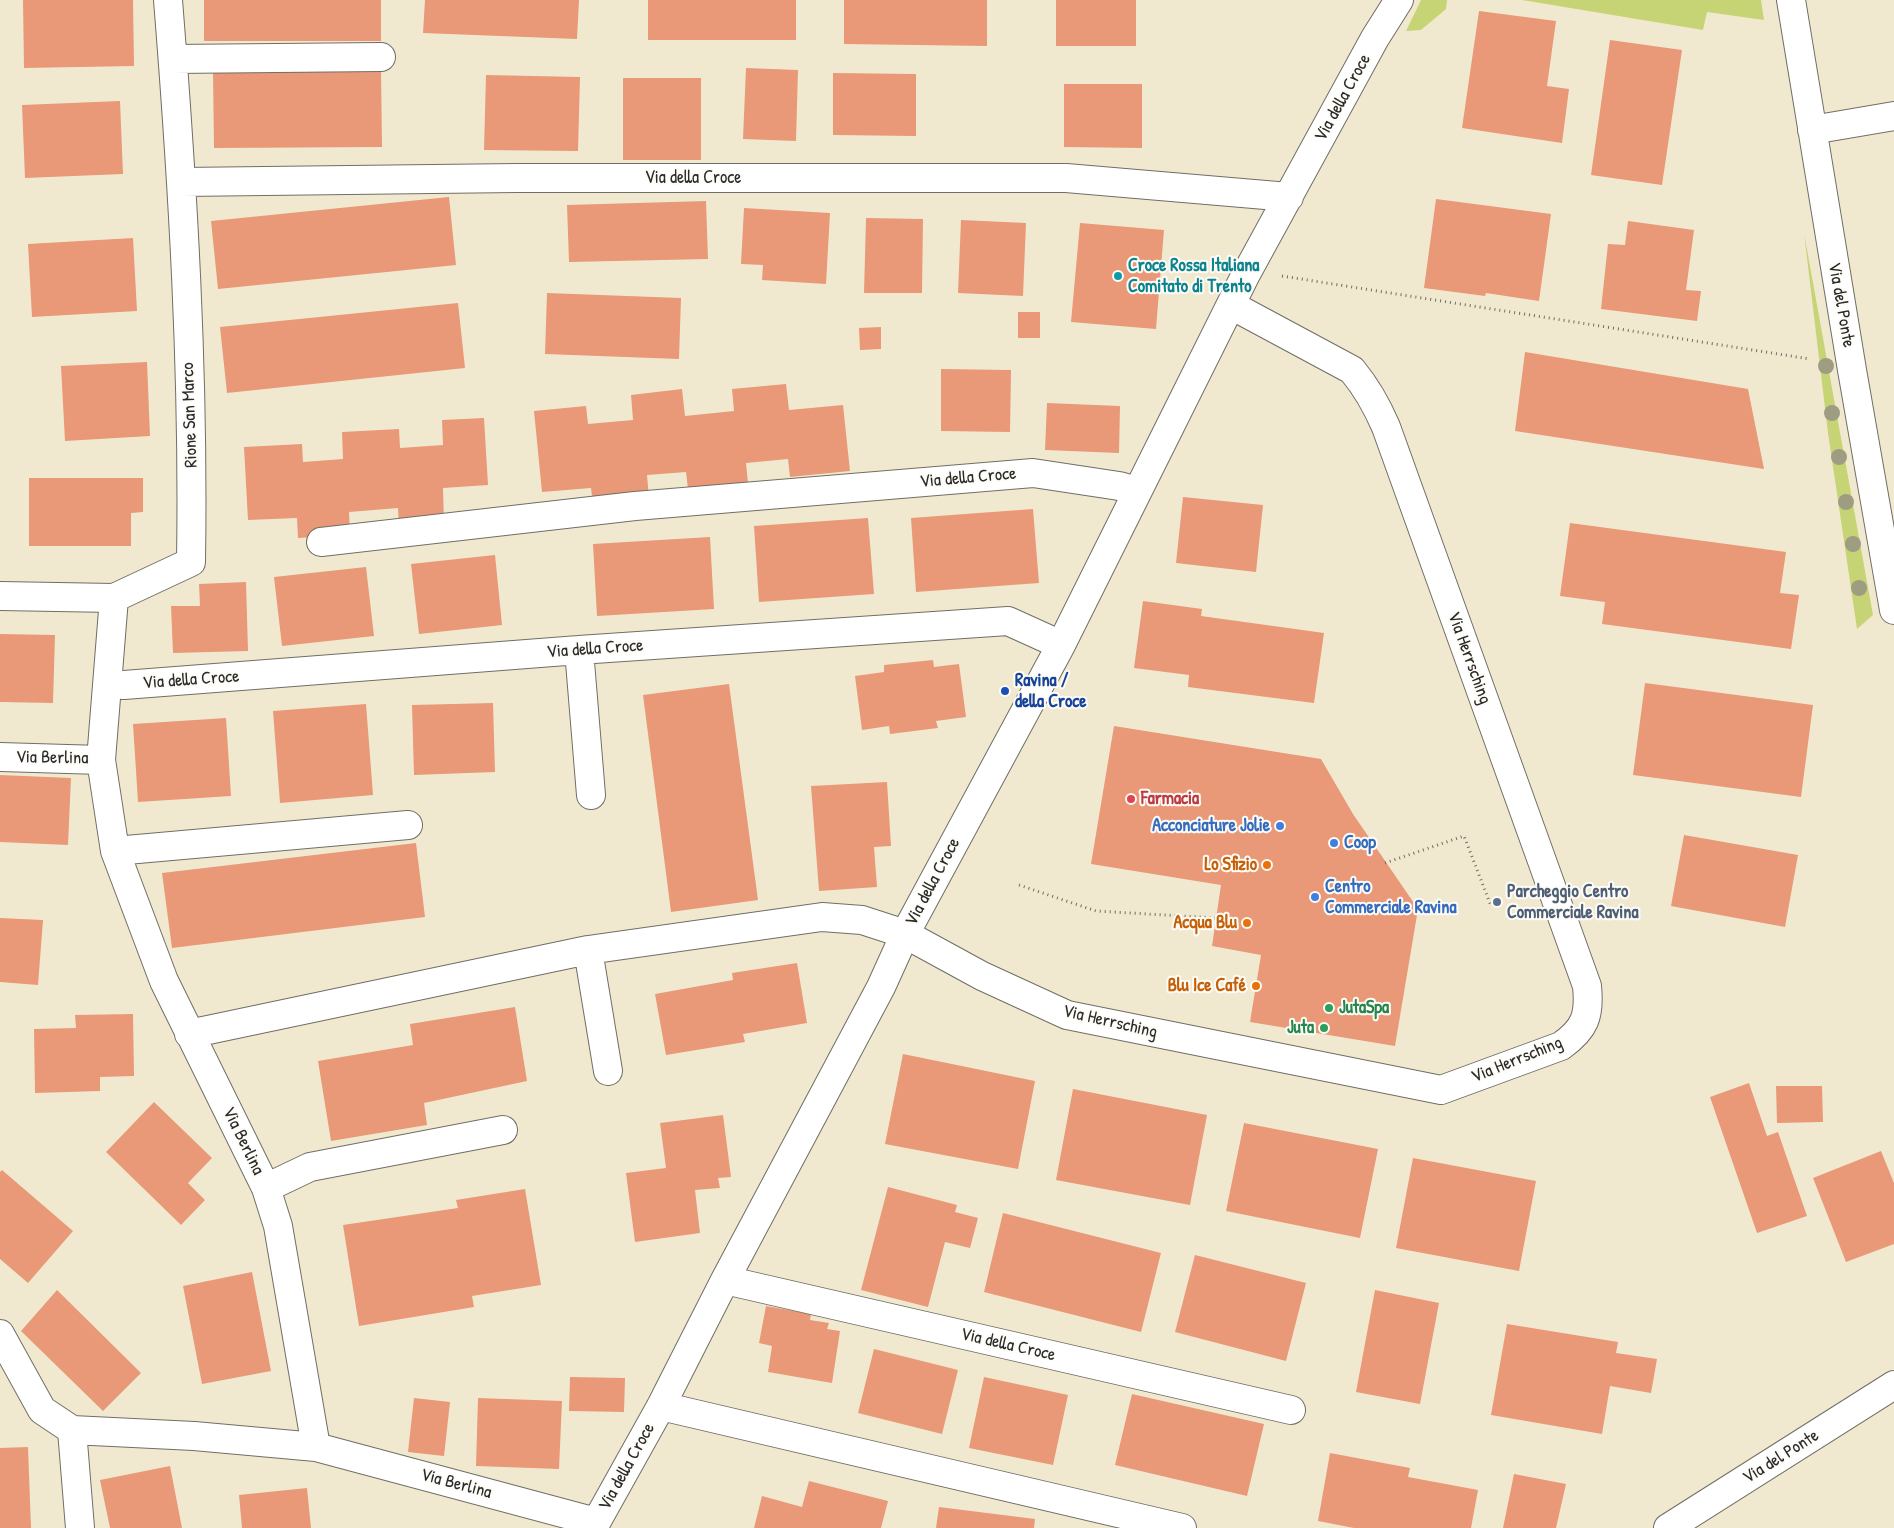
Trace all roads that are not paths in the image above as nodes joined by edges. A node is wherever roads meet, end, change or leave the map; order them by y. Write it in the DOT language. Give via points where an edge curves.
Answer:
graph roads {
  1 [pos="168,0"];
  2 [pos="1399,0"];
  3 [pos="1791,0"];
  4 [pos="381,57"];
  5 [pos="172,59"];
  6 [pos="1894,116"];
  7 [pos="1812,130"];
  8 [pos="181,182"];
  9 [pos="1289,197"];
  10 [pos="1231,305"];
  11 [pos="1137,491"];
  12 [pos="321,542"];
  13 [pos="0,596"];
  14 [pos="114,598"];
  15 [pos="1894,610"];
  16 [pos="1061,645"];
  17 [pos="579,650"];
  18 [pos="124,685"];
  19 [pos="0,757"];
  20 [pos="101,760"];
  21 [pos="591,795"];
  22 [pos="408,825"];
  23 [pos="116,851"];
  24 [pos="905,934"];
  25 [pos="588,950"];
  26 [pos="190,1034"];
  27 [pos="608,1071"];
  28 [pos="503,1130"];
  29 [pos="266,1188"];
  30 [pos="725,1280"];
  31 [pos="0,1334"];
  32 [pos="1894,1385"];
  33 [pos="661,1406"];
  34 [pos="1291,1410"];
  35 [pos="72,1430"];
  36 [pos="316,1447"];
  37 [pos="594,1525"];
  38 [pos="80,1528"];
  39 [pos="1182,1528"];
  40 [pos="1668,1528"];
  1 -- 5 [label="street, Rione San Marco"];
  2 -- 9 [label="street, Via della Croce"];
  3 -- 7 [label="street, Via del Ponte"];
  4 -- 5 [label="street"];
  5 -- 8 [label="street, Rione San Marco"];
  6 -- 7 [label="street"];
  7 -- 15 [label="street, Via del Ponte"];
  8 -- 9 [label="street, Via della Croce" via="1066,178"];
  8 -- 14 [label="street, Rione San Marco" via="192,466 191,562"];
  9 -- 10 [label="street, Via della Croce"];
  10 -- 11 [label="street, Via della Croce"];
  10 -- 24 [label="street, Via Herrsching" via="1352,370 1377,406 1587,986 1589,1004 1585,1022 1576,1035 1560,1046 1441,1090 1067,1016 982,976"];
  11 -- 12 [label="street, Via della Croce" via="1033,473 635,506"];
  11 -- 16 [label="street, Via della Croce"];
  13 -- 14 [label="street, Rione San Marco"];
  14 -- 20 [label="street"];
  16 -- 17 [label="street, Via della Croce" via="1008,621"];
  16 -- 24 [label="street, Via della Croce"];
  17 -- 18 [label="street, Via della Croce"];
  17 -- 21 [label="street"];
  19 -- 20 [label="street, Via Berlina"];
  20 -- 23 [label="street, Via Berlina"];
  22 -- 23 [label="street"];
  23 -- 26 [label="street, Via Berlina" via="164,982"];
  24 -- 25 [label="street, Via della Croce" via="862,920 822,917"];
  24 -- 30 [label="street, Via della Croce"];
  25 -- 26 [label="street, Via della Croce"];
  25 -- 27 [label="street"];
  26 -- 29 [label="street, Via Berlina"];
  28 -- 29 [label="street" via="310,1167"];
  29 -- 36 [label="street, Via Berlina" via="278,1226"];
  30 -- 33 [label="street, Via della Croce"];
  30 -- 34 [label="street, Via della Croce"];
  31 -- 35 [label="street" via="42,1410"];
  32 -- 40 [label="street, Via del Ponte"];
  33 -- 37 [label="street, Via della Croce"];
  33 -- 39 [label="street, Via della Croce"];
  35 -- 36 [label="street, Via Berlina"];
  35 -- 38 [label="street"];
  36 -- 37 [label="street, Via Berlina"];
}
